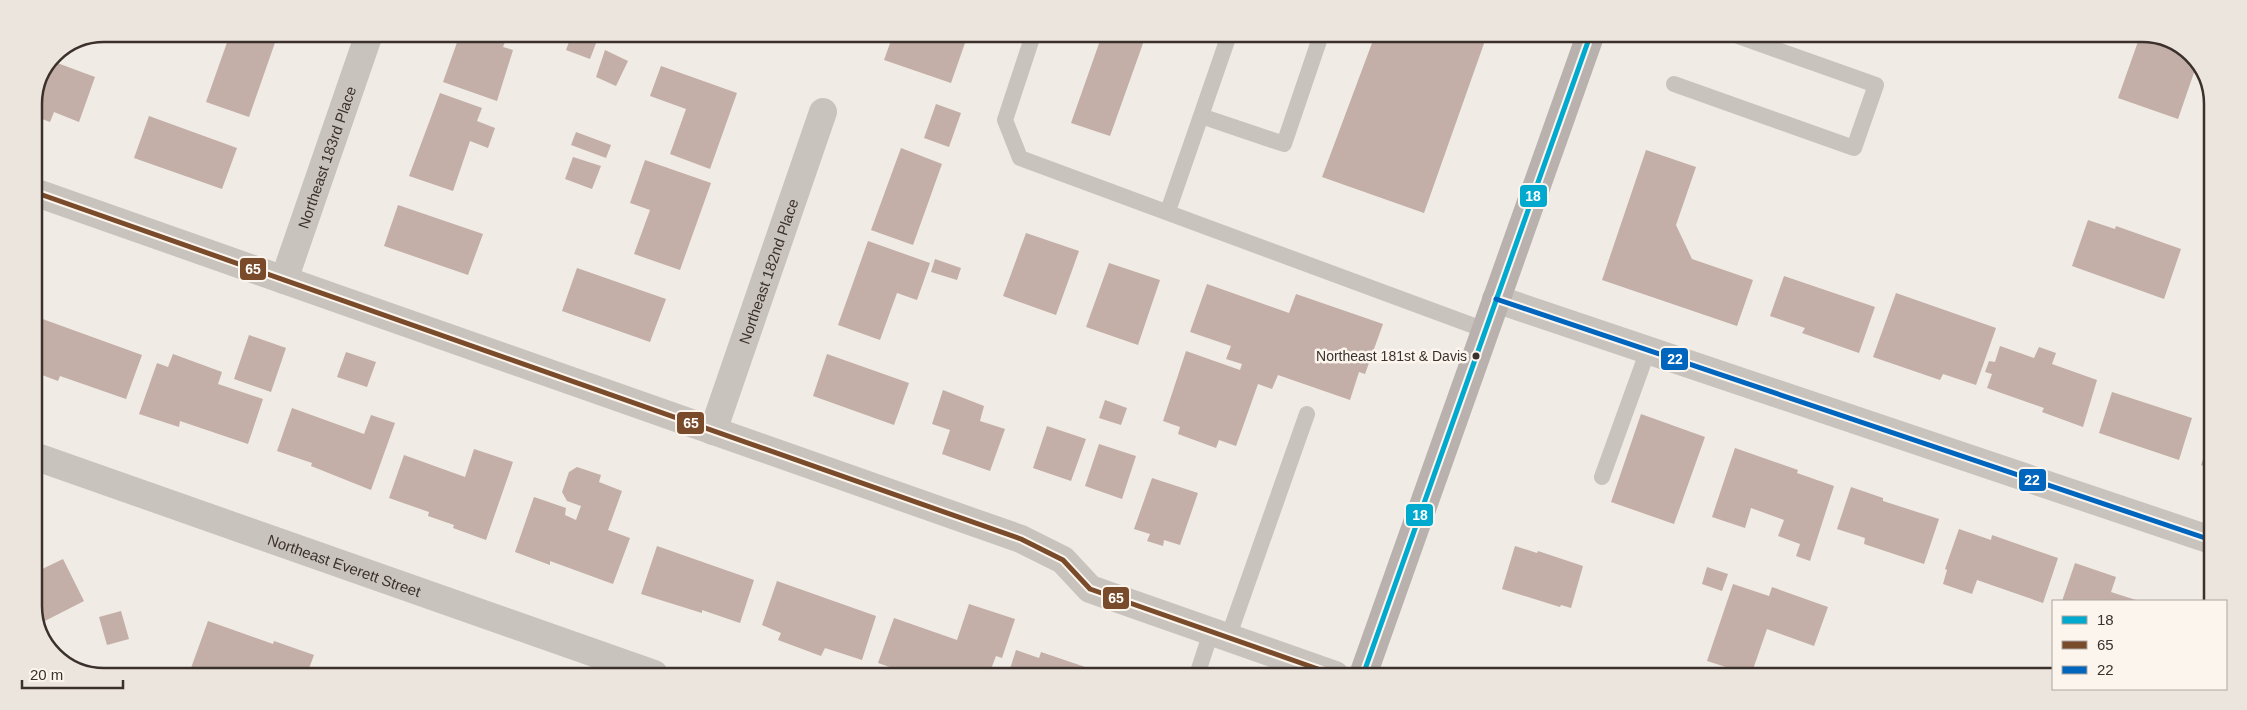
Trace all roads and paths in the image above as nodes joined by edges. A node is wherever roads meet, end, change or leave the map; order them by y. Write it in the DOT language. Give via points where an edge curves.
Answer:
graph roads {
  1 [pos="366,42"];
  2 [pos="1031,42"];
  3 [pos="1227,42"];
  4 [pos="1319,42"];
  5 [pos="1588,42"];
  6 [pos="1755,42"];
  7 [pos="1674,84"];
  8 [pos="823,112"];
  9 [pos="1201,116"];
  10 [pos="42,195"];
  11 [pos="1168,212"];
  12 [pos="284,280"];
  13 [pos="1496,299"];
  14 [pos="1485,330"];
  15 [pos="1648,350"];
  16 [pos="1307,414"];
  17 [pos="713,431"];
  18 [pos="43,459"];
  19 [pos="1602,477"];
  20 [pos="2204,538"];
  21 [pos="1220,635"];
  22 [pos="637,668"];
  23 [pos="1202,668"];
  24 [pos="1315,668"];
  25 [pos="1365,668"];
  1 -- 12 [label="street, Northeast 183rd Place"];
  2 -- 11 [label="lane" via="1005,120 1020,158"];
  3 -- 9 [label="lane"];
  4 -- 9 [label="lane" via="1284,144"];
  5 -- 13 [label="main road"];
  6 -- 7 [label="lane" via="1876,85 1854,148"];
  8 -- 17 [label="street, Northeast 182nd Place"];
  9 -- 11 [label="lane"];
  10 -- 12 [label="street"];
  11 -- 14 [label="lane"];
  12 -- 17 [label="street"];
  13 -- 14 [label="main road"];
  13 -- 15 [label="street"];
  14 -- 25 [label="main road"];
  15 -- 19 [label="lane"];
  15 -- 20 [label="street"];
  16 -- 21 [label="lane"];
  17 -- 21 [label="street" via="1021,539 1063,560 1090,589"];
  18 -- 22 [label="street, Northeast Everett Street"];
  21 -- 23 [label="lane"];
  21 -- 24 [label="street"];
}
